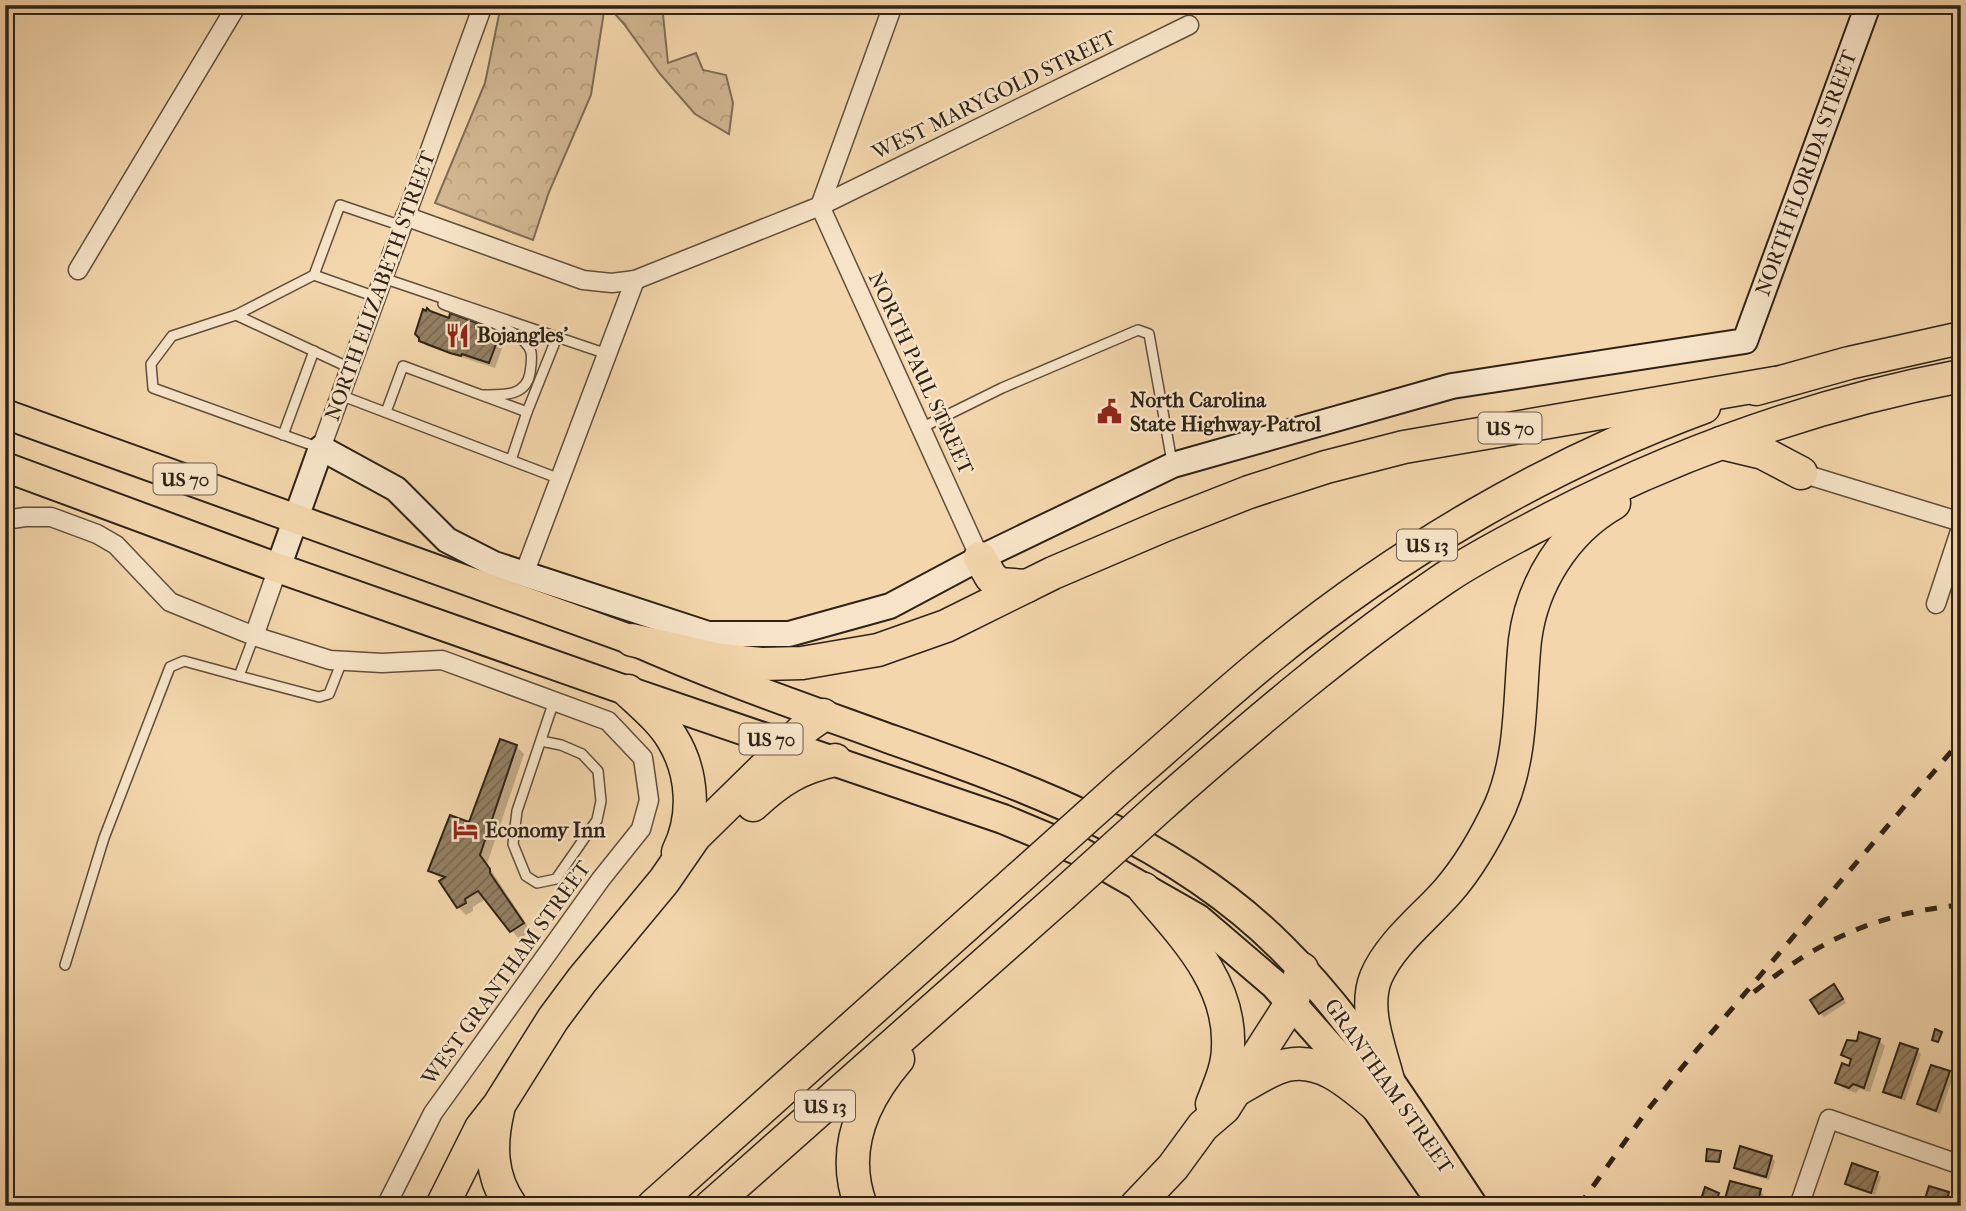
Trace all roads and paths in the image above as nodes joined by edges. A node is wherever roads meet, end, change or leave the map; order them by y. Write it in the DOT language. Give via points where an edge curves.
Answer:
graph roads {
  1 [pos="237,5"];
  2 [pos="483,5"];
  3 [pos="893,5"];
  4 [pos="1868,5"];
  5 [pos="1189,25"];
  6 [pos="820,206"];
  7 [pos="403,221"];
  8 [pos="78,270"];
  9 [pos="314,275"];
  10 [pos="383,278"];
  11 [pos="635,280"];
  12 [pos="438,296"];
  13 [pos="376,297"];
  14 [pos="236,315"];
  15 [pos="556,337"];
  16 [pos="1961,338"];
  17 [pos="314,351"];
  18 [pos="607,354"];
  19 [pos="350,368"];
  20 [pos="1961,376"];
  21 [pos="1775,383"];
  22 [pos="340,395"];
  23 [pos="482,395"];
  24 [pos="386,412"];
  25 [pos="527,412"];
  26 [pos="5,414"];
  27 [pos="1807,414"];
  28 [pos="921,428"];
  29 [pos="283,435"];
  30 [pos="1720,443"];
  31 [pos="321,448"];
  32 [pos="511,460"];
  33 [pos="1666,464"];
  34 [pos="1173,465"];
  35 [pos="5,467"];
  36 [pos="1801,473"];
  37 [pos="560,479"];
  38 [pos="294,519"];
  39 [pos="5,520"];
  40 [pos="1961,522"];
  41 [pos="1961,528"];
  42 [pos="981,558"];
  43 [pos="278,568"];
  44 [pos="524,574"];
  45 [pos="1027,586"];
  46 [pos="1936,604"];
  47 [pos="254,636"];
  48 [pos="632,640"];
  49 [pos="342,661"];
  50 [pos="239,676"];
  51 [pos="628,691"];
  52 [pos="554,701"];
  53 [pos="822,715"];
  54 [pos="541,741"];
  55 [pos="789,744"];
  56 [pos="835,760"];
  57 [pos="664,881"];
  58 [pos="1144,890"];
  59 [pos="65,965"];
  60 [pos="1302,969"];
  61 [pos="1292,1002"];
  62 [pos="938,1004"];
  63 [pos="1237,1089"];
  64 [pos="1383,1093"];
  65 [pos="499,1105"];
  66 [pos="1203,1126"];
  67 [pos="1961,1165"];
  68 [pos="686,1176"];
  69 [pos="386,1206"];
  70 [pos="442,1206"];
  71 [pos="511,1206"];
  72 [pos="630,1206"];
  73 [pos="653,1206"];
  74 [pos="711,1206"];
  75 [pos="861,1206"];
  76 [pos="1136,1206"];
  77 [pos="1444,1206"];
  78 [pos="1473,1206"];
  79 [pos="1799,1206"];
  1 -- 8 [label="street"];
  2 -- 7 [label="street, NORTH ELIZABETH STREET"];
  3 -- 6 [label="street"];
  4 -- 34 [label="street, NORTH FLORIDA STREET" via="1745,341 1452,386"];
  5 -- 6 [label="street, WEST MARYGOLD STREET"];
  6 -- 11 [label="street, WEST MARYGOLD STREET"];
  6 -- 28 [label="street, NORTH PAUL STREET"];
  7 -- 9 [label="lane" via="341,205"];
  7 -- 10 [label="street, NORTH ELIZABETH STREET"];
  7 -- 11 [label="street, WEST MARYGOLD STREET" via="583,280 612,284"];
  9 -- 13 [label="lane"];
  9 -- 14 [label="lane"];
  10 -- 12 [label="lane"];
  10 -- 13 [label="street, NORTH ELIZABETH STREET"];
  11 -- 18 [label="street"];
  12 -- 15 [label="lane"];
  12 -- 23 [label="lane" via="442,303 508,329 531,353 528,382 522,390"];
  13 -- 19 [label="street, NORTH ELIZABETH STREET"];
  14 -- 17 [label="lane"];
  14 -- 29 [label="lane" via="172,337 151,364 153,388"];
  15 -- 18 [label="lane"];
  15 -- 25 [label="lane"];
  16 -- 21 [label="highway, US 13"];
  17 -- 19 [label="lane"];
  17 -- 29 [label="lane"];
  18 -- 37 [label="street"];
  19 -- 22 [label="street, NORTH ELIZABETH STREET"];
  20 -- 27 [label="highway, US 13"];
  21 -- 45 [label="highway, US 70" via="1404,447 1326,467 1249,492"];
  21 -- 68 [label="highway, US 13, bridge" via="1700,409 1546,476 1389,569 1269,658"];
  22 -- 24 [label="lane"];
  22 -- 31 [label="street, NORTH ELIZABETH STREET"];
  23 -- 24 [label="lane" via="403,366"];
  23 -- 25 [label="lane"];
  24 -- 32 [label="lane"];
  25 -- 32 [label="lane"];
  26 -- 38 [label="main road, US 70"];
  27 -- 30 [label="highway, US 13"];
  27 -- 36 [label="highway" via="1790,449 1791,460"];
  28 -- 34 [label="lane" via="1138,330 1149,334"];
  28 -- 42 [label="street, NORTH PAUL STREET"];
  29 -- 31 [label="lane"];
  30 -- 33 [label="highway, US 13"];
  30 -- 36 [label="highway" via="1763,453"];
  31 -- 38 [label="street, NORTH ELIZABETH STREET"];
  31 -- 44 [label="street" via="396,489 447,540"];
  32 -- 37 [label="lane"];
  33 -- 62 [label="highway, US 13, bridge" via="1569,509 1448,576 1286,697"];
  33 -- 64 [label="highway" via="1578,530 1543,580 1525,638 1520,719 1500,804 1465,870 1396,946 1376,977 1371,1007"];
  34 -- 42 [label="street"];
  35 -- 43 [label="main road, US 70"];
  36 -- 40 [label="street"];
  37 -- 44 [label="street"];
  38 -- 43 [label="street, NORTH ELIZABETH STREET"];
  38 -- 48 [label="main road, US 70"];
  39 -- 47 [label="street, WEST GRANTHAM STREET" via="51,517 97,534 116,545 170,602"];
  41 -- 46 [label="street"];
  42 -- 44 [label="street" via="890,606 789,634 708,634"];
  42 -- 45 [label="highway" via="999,584"];
  43 -- 47 [label="street"];
  43 -- 51 [label="main road, US 70"];
  45 -- 48 [label="highway" via="913,639 842,658 761,664"];
  47 -- 49 [label="street, WEST GRANTHAM STREET"];
  47 -- 50 [label="lane"];
  48 -- 53 [label="main road, GRANTHAM STREET"];
  49 -- 50 [label="lane" via="329,694 319,697"];
  49 -- 52 [label="street, WEST GRANTHAM STREET" via="442,660"];
  50 -- 59 [label="lane" via="184,661 170,667 104,838"];
  51 -- 55 [label="main road, US 70"];
  51 -- 57 [label="highway" via="672,737 687,774 688,821"];
  52 -- 54 [label="lane"];
  52 -- 69 [label="street, WEST GRANTHAM STREET" via="608,721 643,758 649,800 642,829 433,1113"];
  53 -- 55 [label="highway"];
  53 -- 60 [label="main road, GRANTHAM STREET" via="1003,779 1115,830 1219,894"];
  54 -- 54 [label="lane" via="517,811 513,844 526,876 537,883 556,879 597,820 601,801 598,771 582,754"];
  55 -- 56 [label="main road, US 70"];
  55 -- 57 [label="highway" via="695,836"];
  56 -- 57 [label="highway" via="809,765 780,782 696,859"];
  56 -- 58 [label="main road, US 70" via="1042,835"];
  57 -- 65 [label="highway" via="553,1019"];
  58 -- 61 [label="main road, GRANTHAM STREET" via="1198,919"];
  58 -- 66 [label="highway" via="1201,958 1223,1005 1228,1049"];
  60 -- 61 [label="highway"];
  60 -- 64 [label="main road, GRANTHAM STREET" via="1336,1008"];
  61 -- 63 [label="highway"];
  61 -- 64 [label="main road, GRANTHAM STREET" via="1347,1066"];
  62 -- 74 [label="highway, US 13"];
  62 -- 75 [label="highway" via="864,1107 853,1147 855,1190"];
  63 -- 64 [label="highway" via="1285,1065 1311,1065"];
  63 -- 66 [label="highway"];
  64 -- 77 [label="main road, GRANTHAM STREET"];
  64 -- 78 [label="main road, GRANTHAM STREET"];
  65 -- 70 [label="highway" via="481,1128"];
  65 -- 71 [label="highway" via="493,1158 499,1185"];
  66 -- 76 [label="highway"];
  67 -- 79 [label="street" via="1829,1119"];
  68 -- 72 [label="highway"];
  68 -- 73 [label="highway, US 13"];
}
